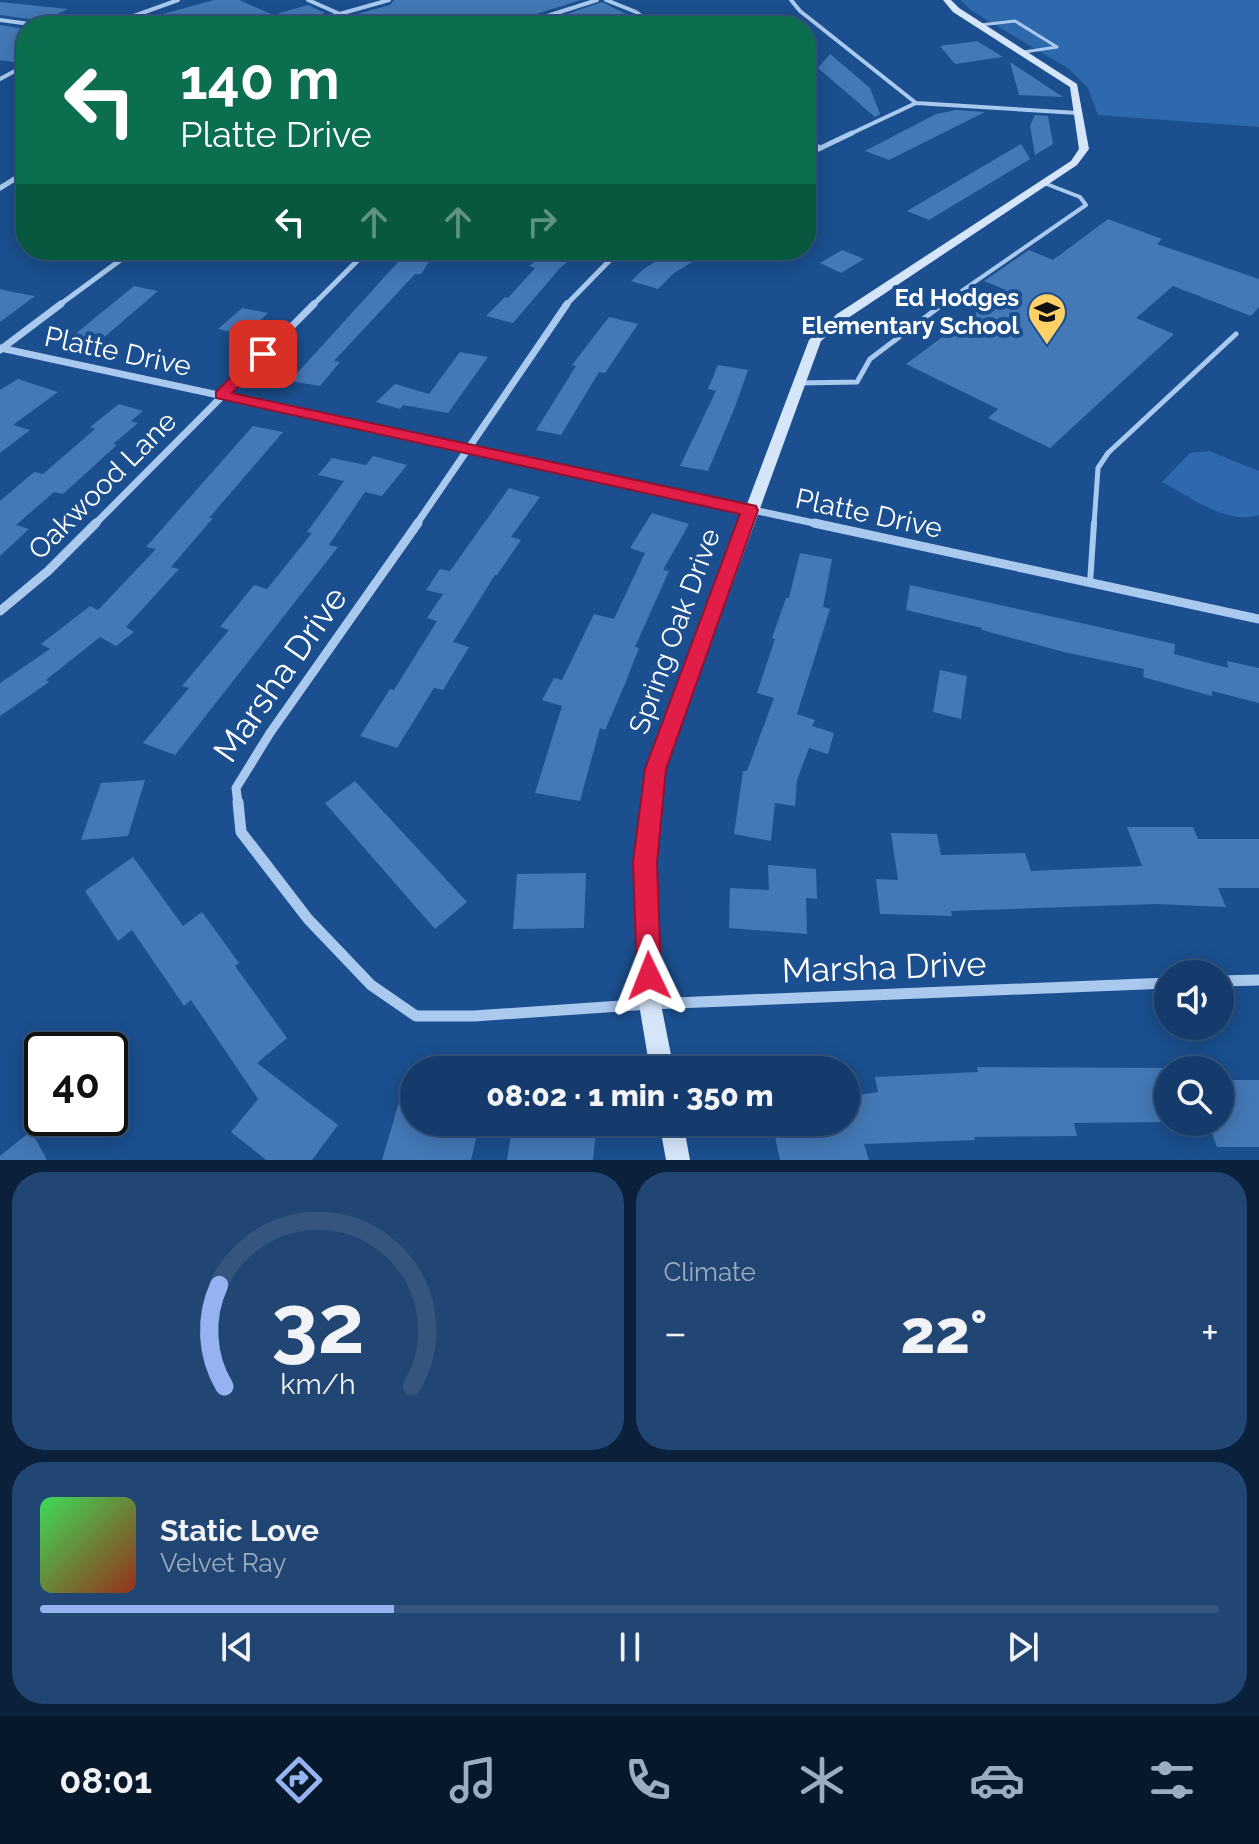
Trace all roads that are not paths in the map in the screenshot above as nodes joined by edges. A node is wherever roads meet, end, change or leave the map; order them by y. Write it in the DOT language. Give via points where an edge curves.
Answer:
graph roads {
  1 [pos="178,0"];
  2 [pos="308,0"];
  3 [pos="389,0"];
  4 [pos="597,0"];
  5 [pos="606,0"];
  6 [pos="791,0"];
  7 [pos="947,0"];
  8 [pos="338,13"];
  9 [pos="134,16"];
  10 [pos="329,16"];
  11 [pos="345,16"];
  12 [pos="547,16"];
  13 [pos="641,16"];
  14 [pos="806,16"];
  15 [pos="816,24"];
  16 [pos="980,25"];
  17 [pos="1024,52"];
  18 [pos="916,103"];
  19 [pos="1078,113"];
  20 [pos="816,146"];
  21 [pos="821,148"];
  22 [pos="816,150"];
  23 [pos="1044,183"];
  24 [pos="121,260"];
  25 [pos="358,260"];
  26 [pos="610,260"];
  27 [pos="1236,334"];
  28 [pos="1,349"];
  29 [pos="799,383"];
  30 [pos="221,395"];
  31 [pos="469,449"];
  32 [pos="750,510"];
  33 [pos="1090,583"];
  34 [pos="0,611"];
  35 [pos="1259,619"];
  36 [pos="1259,980"];
  37 [pos="1234,981"];
  38 [pos="1154,984"];
  39 [pos="650,1004"];
  40 [pos="659,1056"];
  41 [pos="674,1136"];
  42 [pos="678,1160"];
  1 -- 9 [label="street"];
  2 -- 8 [label="street"];
  3 -- 8 [label="street"];
  4 -- 12 [label="street"];
  5 -- 13 [label="street"];
  6 -- 14 [label="street"];
  7 -- 16 [label="street, Spring Oak Drive"];
  8 -- 10 [label="street"];
  8 -- 11 [label="street"];
  15 -- 18 [label="street"];
  16 -- 17 [label="street, Spring Oak Drive"];
  16 -- 17 [label="lane" via="1015,21 1057,47"];
  17 -- 19 [label="street, Spring Oak Drive" via="1074,86"];
  18 -- 19 [label="street"];
  18 -- 21 [label="street"];
  19 -- 23 [label="street, Spring Oak Drive" via="1084,149 1074,163"];
  20 -- 21 [label="street"];
  21 -- 22 [label="street"];
  23 -- 29 [label="street, Spring Oak Drive" via="841,317 815,340"];
  23 -- 29 [label="lane" via="1080,197 1086,205 909,328 870,359 857,382"];
  24 -- 28 [label="street"];
  25 -- 30 [label="street, Oakwood Lane"];
  26 -- 31 [label="street, Marsha Drive" via="573,295"];
  27 -- 33 [label="lane" via="1098,468"];
  28 -- 30 [label="street, Platte Drive"];
  29 -- 32 [label="street, Spring Oak Drive"];
  30 -- 31 [label="street, Platte Drive"];
  30 -- 34 [label="street, Oakwood Lane" via="48,571"];
  31 -- 32 [label="street, Platte Drive"];
  31 -- 39 [label="street, Marsha Drive" via="236,788 241,832 308,919 371,985 416,1016"];
  32 -- 33 [label="street, Platte Drive"];
  32 -- 39 [label="street, Spring Oak Drive" via="656,769 645,862"];
  33 -- 35 [label="street, Platte Drive"];
  36 -- 37 [label="street"];
  38 -- 39 [label="street, Marsha Drive"];
  39 -- 40 [label="street, Spring Oak Drive"];
  41 -- 42 [label="street"];
}
